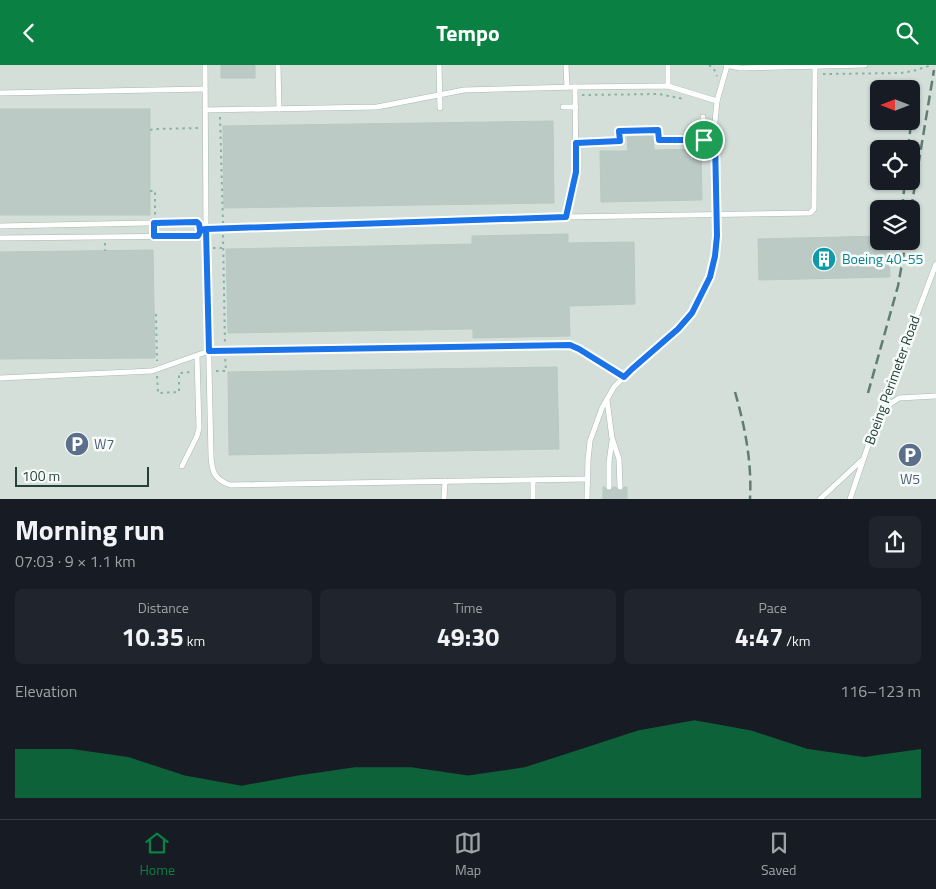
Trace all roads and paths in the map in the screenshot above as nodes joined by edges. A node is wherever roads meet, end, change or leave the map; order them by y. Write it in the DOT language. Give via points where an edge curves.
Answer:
graph roads {
  1 [pos="204,65"];
  2 [pos="278,65"];
  3 [pos="439,65"];
  4 [pos="566,65"];
  5 [pos="668,65"];
  6 [pos="727,65"];
  7 [pos="865,65"];
  8 [pos="816,66"];
  9 [pos="567,87"];
  10 [pos="575,87"];
  11 [pos="668,87"];
  12 [pos="205,89"];
  13 [pos="0,93"];
  14 [pos="440,94"];
  15 [pos="575,95"];
  16 [pos="691,100"];
  17 [pos="717,101"];
  18 [pos="563,107"];
  19 [pos="576,107"];
  20 [pos="440,108"];
  21 [pos="279,109"];
  22 [pos="205,110"];
  23 [pos="220,116"];
  24 [pos="704,117"];
  25 [pos="205,118"];
  26 [pos="199,128"];
  27 [pos="150,130"];
  28 [pos="704,140"];
  29 [pos="715,140"];
  30 [pos="576,143"];
  31 [pos="150,191"];
  32 [pos="717,214"];
  33 [pos="566,217"];
  34 [pos="154,223"];
  35 [pos="0,226"];
  36 [pos="203,229"];
  37 [pos="0,238"];
  38 [pos="936,257"];
  39 [pos="936,264"];
  40 [pos="933,271"];
  41 [pos="209,351"];
  42 [pos="197,356"];
  43 [pos="624,377"];
  44 [pos="0,378"];
  45 [pos="917,396"];
  46 [pos="936,396"];
  47 [pos="607,400"];
  48 [pos="917,403"];
  49 [pos="872,434"];
  50 [pos="612,438"];
  51 [pos="863,459"];
  52 [pos="182,466"];
  53 [pos="587,479"];
  54 [pos="533,480"];
  55 [pos="445,481"];
  56 [pos="609,487"];
  57 [pos="620,487"];
  58 [pos="850,498"];
  59 [pos="444,499"];
  60 [pos="532,499"];
  61 [pos="587,499"];
  62 [pos="820,499"];
  1 -- 12 [label="lane"];
  2 -- 21 [label="lane"];
  3 -- 14 [label="lane"];
  4 -- 9 [label="lane"];
  5 -- 11 [label="lane"];
  6 -- 8 [label="lane" via="740,68"];
  6 -- 17 [label="lane"];
  7 -- 8 [label="lane"];
  8 -- 32 [label="lane" via="814,209 810,213"];
  9 -- 10 [label="lane"];
  9 -- 14 [label="lane" via="464,90"];
  10 -- 11 [label="lane"];
  10 -- 15 [label="lane"];
  11 -- 17 [label="lane"];
  12 -- 13 [label="lane"];
  12 -- 22 [label="lane"];
  14 -- 20 [label="lane"];
  14 -- 21 [label="lane" via="377,107"];
  15 -- 16 [label="path" via="659,94"];
  15 -- 19 [label="lane"];
  17 -- 29 [label="lane"];
  18 -- 19 [label="lane"];
  19 -- 30 [label="lane"];
  21 -- 22 [label="lane"];
  22 -- 25 [label="lane"];
  23 -- 25 [label="path"];
  24 -- 28 [label="lane"];
  25 -- 36 [label="lane"];
  26 -- 27 [label="path"];
  28 -- 29 [label="lane"];
  28 -- 30 [label="lane" via="659,140 658,130 619,131 620,141"];
  29 -- 32 [label="lane"];
  30 -- 33 [label="lane" via="576,172"];
  31 -- 34 [label="path" via="155,191"];
  32 -- 33 [label="lane"];
  32 -- 43 [label="lane" via="715,256 710,277 692,313"];
  33 -- 36 [label="lane"];
  34 -- 35 [label="lane"];
  34 -- 36 [label="lane" via="197,222"];
  36 -- 37 [label="lane" via="198,236"];
  36 -- 41 [label="lane"];
  38 -- 40 [label="lane"];
  39 -- 40 [label="lane, Boeing Perimeter Road"];
  40 -- 49 [label="lane, Boeing Perimeter Road"];
  41 -- 42 [label="lane"];
  41 -- 43 [label="lane" via="570,345"];
  41 -- 55 [label="lane" via="211,464 216,477 222,482 230,485"];
  42 -- 44 [label="lane" via="152,371"];
  42 -- 52 [label="lane" via="199,428"];
  43 -- 47 [label="lane"];
  45 -- 46 [label="lane"];
  45 -- 48 [label="lane"];
  45 -- 49 [label="lane" via="899,398 890,404"];
  47 -- 50 [label="lane"];
  47 -- 53 [label="lane" via="590,441"];
  49 -- 51 [label="lane, Boeing Perimeter Road"];
  50 -- 56 [label="lane"];
  50 -- 57 [label="lane" via="619,459"];
  51 -- 58 [label="lane, Boeing Perimeter Road"];
  51 -- 62 [label="lane"];
  53 -- 54 [label="lane"];
  53 -- 61 [label="lane"];
  54 -- 55 [label="lane"];
  54 -- 60 [label="lane"];
  55 -- 59 [label="lane"];
}
